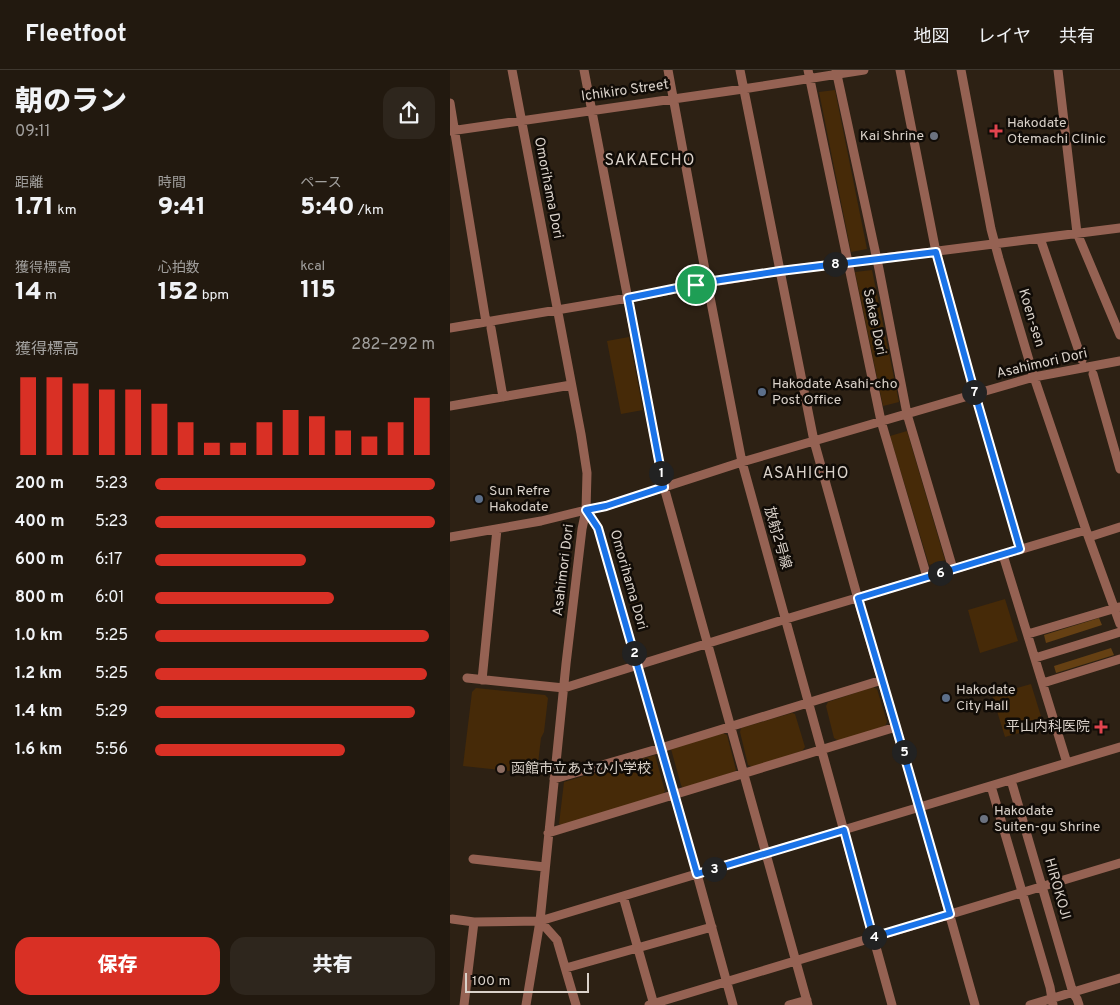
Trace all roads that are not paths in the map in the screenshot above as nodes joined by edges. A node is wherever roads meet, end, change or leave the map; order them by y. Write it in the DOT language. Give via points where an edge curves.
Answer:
graph roads {
  1 [pos="512,70"];
  2 [pos="584,70"];
  3 [pos="668,70"];
  4 [pos="740,70"];
  5 [pos="864,70"];
  6 [pos="900,70"];
  7 [pos="961,70"];
  8 [pos="1058,70"];
  9 [pos="836,72"];
  10 [pos="808,74"];
  11 [pos="743,89"];
  12 [pos="673,99"];
  13 [pos="450,103"];
  14 [pos="592,110"];
  15 [pos="521,121"];
  16 [pos="452,131"];
  17 [pos="1120,228"];
  18 [pos="1077,233"];
  19 [pos="1040,238"];
  20 [pos="994,244"];
  21 [pos="936,252"];
  22 [pos="876,259"];
  23 [pos="847,262"];
  24 [pos="780,271"];
  25 [pos="707,282"];
  26 [pos="628,298"];
  27 [pos="558,310"];
  28 [pos="488,325"];
  29 [pos="450,328"];
  30 [pos="1120,334"];
  31 [pos="1082,360"];
  32 [pos="1120,361"];
  33 [pos="1093,374"];
  34 [pos="1034,377"];
  35 [pos="571,384"];
  36 [pos="975,394"];
  37 [pos="503,397"];
  38 [pos="450,406"];
  39 [pos="907,414"];
  40 [pos="881,421"];
  41 [pos="814,441"];
  42 [pos="742,462"];
  43 [pos="1120,468"];
  44 [pos="664,487"];
  45 [pos="586,510"];
  46 [pos="1120,527"];
  47 [pos="497,529"];
  48 [pos="1087,534"];
  49 [pos="450,537"];
  50 [pos="1020,549"];
  51 [pos="1003,554"];
  52 [pos="954,569"];
  53 [pos="927,577"];
  54 [pos="858,598"];
  55 [pos="1117,608"];
  56 [pos="786,619"];
  57 [pos="1120,624"];
  58 [pos="1120,632"];
  59 [pos="1028,634"];
  60 [pos="707,643"];
  61 [pos="1035,658"];
  62 [pos="1120,659"];
  63 [pos="638,666"];
  64 [pos="467,678"];
  65 [pos="482,680"];
  66 [pos="882,680"];
  67 [pos="1043,683"];
  68 [pos="564,688"];
  69 [pos="809,703"];
  70 [pos="731,726"];
  71 [pos="896,727"];
  72 [pos="1120,747"];
  73 [pos="661,748"];
  74 [pos="821,750"];
  75 [pos="1067,763"];
  76 [pos="743,774"];
  77 [pos="554,779"];
  78 [pos="1011,780"];
  79 [pos="991,786"];
  80 [pos="674,794"];
  81 [pos="919,806"];
  82 [pos="844,830"];
  83 [pos="548,833"];
  84 [pos="765,853"];
  85 [pos="473,859"];
  86 [pos="1120,864"];
  87 [pos="545,867"];
  88 [pos="697,874"];
  89 [pos="1042,887"];
  90 [pos="1022,893"];
  91 [pos="623,896"];
  92 [pos="950,914"];
  93 [pos="452,919"];
  94 [pos="540,921"];
  95 [pos="474,922"];
  96 [pos="712,927"];
  97 [pos="873,937"];
  98 [pos="638,948"];
  99 [pos="796,961"];
  100 [pos="566,968"];
  101 [pos="1120,978"];
  102 [pos="726,981"];
  103 [pos="1073,993"];
  104 [pos="807,1002"];
  105 [pos="1052,1002"];
  106 [pos="464,1005"];
  107 [pos="526,1005"];
  108 [pos="576,1005"];
  109 [pos="652,1005"];
  110 [pos="733,1005"];
  111 [pos="789,1005"];
  112 [pos="892,1005"];
  113 [pos="975,1005"];
  114 [pos="1030,1005"];
  115 [pos="1079,1005"];
  1 -- 15 [label="street, Omorihama Dori"];
  2 -- 14 [label="street"];
  3 -- 12 [label="street, 放射2号線"];
  4 -- 11 [label="street"];
  5 -- 9 [label="street, Ichikiro Street"];
  6 -- 21 [label="street"];
  7 -- 20 [label="street, Koen-sen"];
  8 -- 18 [label="street"];
  9 -- 10 [label="street, Ichikiro Street"];
  9 -- 22 [label="street, Sakae Dori"];
  10 -- 11 [label="street, Ichikiro Street"];
  10 -- 23 [label="street, Sakae Dori"];
  11 -- 12 [label="street, Ichikiro Street"];
  11 -- 24 [label="street"];
  12 -- 14 [label="street, Ichikiro Street"];
  12 -- 25 [label="street, 放射2号線"];
  13 -- 16 [label="street"];
  14 -- 15 [label="street, Ichikiro Street"];
  14 -- 26 [label="street"];
  15 -- 16 [label="street, Ichikiro Street"];
  15 -- 27 [label="street, Omorihama Dori"];
  16 -- 28 [label="street"];
  17 -- 18 [label="street"];
  18 -- 19 [label="street"];
  18 -- 30 [label="street"];
  19 -- 20 [label="street"];
  19 -- 31 [label="street"];
  20 -- 21 [label="street"];
  20 -- 34 [label="street, Koen-sen"];
  21 -- 22 [label="street"];
  21 -- 36 [label="street"];
  22 -- 23 [label="street"];
  22 -- 39 [label="street, Sakae Dori"];
  23 -- 24 [label="street"];
  23 -- 40 [label="street, Sakae Dori"];
  24 -- 25 [label="street"];
  24 -- 41 [label="street"];
  25 -- 26 [label="street"];
  25 -- 42 [label="street, 放射2号線"];
  26 -- 27 [label="street"];
  26 -- 44 [label="street"];
  27 -- 28 [label="street"];
  27 -- 35 [label="street, Omorihama Dori"];
  28 -- 29 [label="street"];
  28 -- 37 [label="street"];
  32 -- 34 [label="street, Asahimori Dori"];
  33 -- 43 [label="street"];
  34 -- 36 [label="street, Asahimori Dori"];
  34 -- 48 [label="street, Koen-sen"];
  35 -- 37 [label="street"];
  35 -- 45 [label="street, Omorihama Dori" via="587,474"];
  36 -- 39 [label="street, Asahimori Dori"];
  36 -- 50 [label="street"];
  37 -- 38 [label="street"];
  39 -- 40 [label="street, Asahimori Dori"];
  39 -- 52 [label="street, Sakae Dori"];
  40 -- 41 [label="street, Asahimori Dori"];
  40 -- 53 [label="street, Sakae Dori"];
  41 -- 42 [label="street, Asahimori Dori"];
  41 -- 54 [label="street"];
  42 -- 44 [label="street, Asahimori Dori"];
  42 -- 56 [label="street, 放射2号線"];
  44 -- 45 [label="street, Asahimori Dori"];
  44 -- 60 [label="street"];
  45 -- 47 [label="street"];
  45 -- 63 [label="street, Omorihama Dori" via="598,528"];
  45 -- 68 [label="street, Asahimori Dori"];
  46 -- 48 [label="street"];
  47 -- 49 [label="street"];
  47 -- 65 [label="street"];
  48 -- 50 [label="street"];
  48 -- 55 [label="street, Koen-sen"];
  50 -- 51 [label="street"];
  51 -- 52 [label="street"];
  51 -- 59 [label="street"];
  52 -- 53 [label="street"];
  53 -- 54 [label="street"];
  54 -- 56 [label="street"];
  54 -- 66 [label="street"];
  55 -- 57 [label="street, Koen-sen"];
  55 -- 59 [label="street"];
  56 -- 60 [label="street"];
  56 -- 69 [label="street, 放射2号線"];
  58 -- 61 [label="street"];
  59 -- 61 [label="street"];
  60 -- 63 [label="street"];
  60 -- 70 [label="street"];
  61 -- 67 [label="street"];
  62 -- 67 [label="street"];
  63 -- 68 [label="street"];
  63 -- 73 [label="street, Omorihama Dori"];
  64 -- 65 [label="street"];
  65 -- 68 [label="street"];
  66 -- 69 [label="street"];
  66 -- 71 [label="street"];
  67 -- 75 [label="street"];
  68 -- 77 [label="street, Asahimori Dori"];
  69 -- 70 [label="street"];
  69 -- 74 [label="street, 放射2号線"];
  70 -- 73 [label="street"];
  70 -- 76 [label="street"];
  71 -- 74 [label="street"];
  71 -- 81 [label="street"];
  72 -- 75 [label="street"];
  73 -- 77 [label="street"];
  73 -- 80 [label="street, Omorihama Dori"];
  74 -- 76 [label="street"];
  74 -- 82 [label="street, 放射2号線"];
  75 -- 78 [label="street"];
  76 -- 80 [label="street"];
  76 -- 84 [label="street"];
  77 -- 83 [label="street, Asahimori Dori"];
  78 -- 79 [label="street"];
  78 -- 89 [label="street, HIROKOJI"];
  79 -- 81 [label="street"];
  79 -- 90 [label="street"];
  80 -- 83 [label="street"];
  80 -- 88 [label="street, Omorihama Dori"];
  81 -- 82 [label="street"];
  81 -- 92 [label="street"];
  82 -- 84 [label="street"];
  82 -- 97 [label="street, 放射2号線"];
  83 -- 87 [label="street, Asahimori Dori"];
  84 -- 88 [label="street"];
  84 -- 99 [label="street"];
  85 -- 87 [label="street"];
  86 -- 89 [label="street"];
  87 -- 94 [label="street, Asahimori Dori"];
  88 -- 91 [label="street"];
  88 -- 96 [label="street, Omorihama Dori"];
  89 -- 90 [label="street"];
  89 -- 103 [label="street, HIROKOJI"];
  90 -- 92 [label="street"];
  90 -- 105 [label="street"];
  91 -- 94 [label="street"];
  91 -- 98 [label="street"];
  92 -- 97 [label="street"];
  92 -- 113 [label="street"];
  93 -- 95 [label="street"];
  94 -- 95 [label="street"];
  94 -- 100 [label="street" via="557,940"];
  94 -- 107 [label="street, Asahimori Dori"];
  95 -- 106 [label="street"];
  96 -- 98 [label="street"];
  96 -- 102 [label="street, Omorihama Dori"];
  97 -- 99 [label="street"];
  97 -- 112 [label="street, 放射2号線"];
  98 -- 100 [label="street"];
  98 -- 109 [label="street"];
  99 -- 102 [label="street"];
  99 -- 104 [label="street"];
  100 -- 108 [label="street"];
  101 -- 103 [label="street"];
  102 -- 109 [label="street"];
  102 -- 110 [label="street, Omorihama Dori"];
  103 -- 105 [label="street"];
  103 -- 115 [label="street, HIROKOJI"];
  104 -- 111 [label="street"];
  105 -- 114 [label="street"];
}
